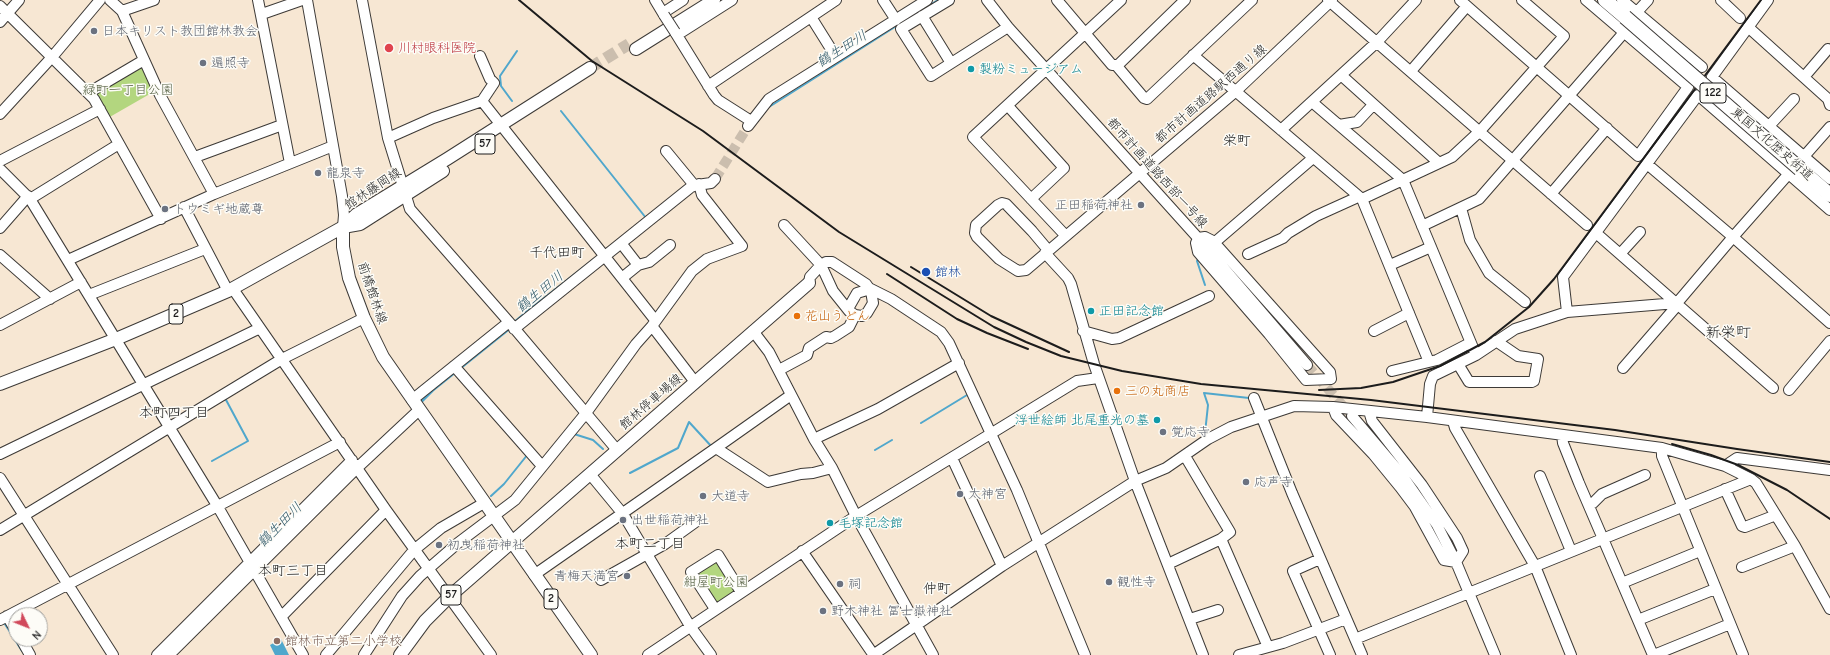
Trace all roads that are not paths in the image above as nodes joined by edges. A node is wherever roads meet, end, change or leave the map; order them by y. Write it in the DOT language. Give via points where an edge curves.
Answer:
graph roads {
  1 [pos="19,0"];
  2 [pos="100,0"];
  3 [pos="110,0"];
  4 [pos="154,0"];
  5 [pos="258,0"];
  6 [pos="302,0"];
  7 [pos="307,0"];
  8 [pos="362,0"];
  9 [pos="655,0"];
  10 [pos="683,0"];
  11 [pos="699,0"];
  12 [pos="714,0"];
  13 [pos="732,0"];
  14 [pos="836,0"];
  15 [pos="883,0"];
  16 [pos="927,0"];
  17 [pos="949,0"];
  18 [pos="987,0"];
  19 [pos="1057,0"];
  20 [pos="1121,0"];
  21 [pos="1185,0"];
  22 [pos="1252,0"];
  23 [pos="1416,0"];
  24 [pos="1522,0"];
  25 [pos="1586,0"];
  26 [pos="1605,0"];
  27 [pos="1622,0"];
  28 [pos="1648,0"];
  29 [pos="1720,0"];
  30 [pos="1768,0"];
  31 [pos="1330,1"];
  32 [pos="1464,3"];
  33 [pos="0,6"];
  34 [pos="122,11"];
  35 [pos="8,14"];
  36 [pos="262,14"];
  37 [pos="663,14"];
  38 [pos="1631,14"];
  39 [pos="922,16"];
  40 [pos="811,17"];
  41 [pos="1740,18"];
  42 [pos="896,20"];
  43 [pos="0,22"];
  44 [pos="1008,27"];
  45 [pos="1748,27"];
  46 [pos="1622,31"];
  47 [pos="676,33"];
  48 [pos="1085,34"];
  49 [pos="1377,42"];
  50 [pos="1828,49"];
  51 [pos="1193,55"];
  52 [pos="53,56"];
  53 [pos="480,56"];
  54 [pos="836,57"];
  55 [pos="1689,57"];
  56 [pos="144,60"];
  57 [pos="951,63"];
  58 [pos="1116,65"];
  59 [pos="1537,66"];
  60 [pos="1702,67"];
  61 [pos="594,70"];
  62 [pos="1047,70"];
  63 [pos="1411,71"];
  64 [pos="1341,75"];
  65 [pos="1674,76"];
  66 [pos="1804,77"];
  67 [pos="708,86"];
  68 [pos="1726,90"];
  69 [pos="1235,92"];
  70 [pos="88,93"];
  71 [pos="1570,95"];
  72 [pos="1794,99"];
  73 [pos="482,101"];
  74 [pos="1312,102"];
  75 [pos="1373,105"];
  76 [pos="1830,105"];
  77 [pos="1008,106"];
  78 [pos="1711,107"];
  79 [pos="100,109"];
  80 [pos="0,114"];
  81 [pos="1339,125"];
  82 [pos="282,126"];
  83 [pos="1769,126"];
  84 [pos="1830,127"];
  85 [pos="503,128"];
  86 [pos="1607,128"];
  87 [pos="1281,130"];
  88 [pos="1480,131"];
  89 [pos="388,138"];
  90 [pos="119,144"];
  91 [pos="333,146"];
  92 [pos="666,151"];
  93 [pos="194,157"];
  94 [pos="1313,158"];
  95 [pos="0,161"];
  96 [pos="1512,161"];
  97 [pos="290,163"];
  98 [pos="1439,163"];
  99 [pos="1647,164"];
  100 [pos="1798,166"];
  101 [pos="0,170"];
  102 [pos="1139,174"];
  103 [pos="715,179"];
  104 [pos="1830,179"];
  105 [pos="1403,180"];
  106 [pos="694,184"];
  107 [pos="404,191"];
  108 [pos="214,194"];
  109 [pos="1550,194"];
  110 [pos="1830,195"];
  111 [pos="29,198"];
  112 [pos="1360,198"];
  113 [pos="1031,199"];
  114 [pos="184,207"];
  115 [pos="1461,208"];
  116 [pos="1830,210"];
  117 [pos="161,219"];
  118 [pos="784,225"];
  119 [pos="1587,225"];
  120 [pos="1422,226"];
  121 [pos="343,227"];
  122 [pos="0,228"];
  123 [pos="1640,232"];
  124 [pos="1596,233"];
  125 [pos="1065,235"];
  126 [pos="1198,238"];
  127 [pos="1733,238"];
  128 [pos="621,243"];
  129 [pos="1214,243"];
  130 [pos="670,245"];
  131 [pos="1431,247"];
  132 [pos="205,249"];
  133 [pos="1046,251"];
  134 [pos="0,254"];
  135 [pos="604,254"];
  136 [pos="1248,254"];
  137 [pos="1620,254"];
  138 [pos="68,260"];
  139 [pos="638,265"];
  140 [pos="821,265"];
  141 [pos="1390,265"];
  142 [pos="622,278"];
  143 [pos="81,282"];
  144 [pos="809,282"];
  145 [pos="830,286"];
  146 [pos="868,289"];
  147 [pos="230,290"];
  148 [pos="89,295"];
  149 [pos="1209,296"];
  150 [pos="50,299"];
  151 [pos="1525,302"];
  152 [pos="873,303"];
  153 [pos="1677,303"];
  154 [pos="896,304"];
  155 [pos="852,311"];
  156 [pos="1567,312"];
  157 [pos="1409,313"];
  158 [pos="364,318"];
  159 [pos="653,323"];
  160 [pos="1830,323"];
  161 [pos="0,325"];
  162 [pos="512,325"];
  163 [pos="260,328"];
  164 [pos="753,331"];
  165 [pos="1083,331"];
  166 [pos="1374,331"];
  167 [pos="116,339"];
  168 [pos="1496,341"];
  169 [pos="1830,341"];
  170 [pos="1470,343"];
  171 [pos="1476,355"];
  172 [pos="282,359"];
  173 [pos="1429,362"];
  174 [pos="959,363"];
  175 [pos="1458,364"];
  176 [pos="1307,365"];
  177 [pos="456,368"];
  178 [pos="1623,368"];
  179 [pos="779,370"];
  180 [pos="1392,371"];
  181 [pos="1098,378"];
  182 [pos="695,382"];
  183 [pos="0,384"];
  184 [pos="143,385"];
  185 [pos="1773,388"];
  186 [pos="1789,390"];
  187 [pos="791,395"];
  188 [pos="1254,398"];
  189 [pos="415,405"];
  190 [pos="1333,407"];
  191 [pos="1369,411"];
  192 [pos="586,412"];
  193 [pos="1262,416"];
  194 [pos="1352,416"];
  195 [pos="1427,417"];
  196 [pos="1453,421"];
  197 [pos="170,428"];
  198 [pos="992,433"];
  199 [pos="1562,435"];
  200 [pos="814,439"];
  201 [pos="340,442"];
  202 [pos="716,448"];
  203 [pos="1662,448"];
  204 [pos="617,450"];
  205 [pos="0,454"];
  206 [pos="1185,456"];
  207 [pos="952,458"];
  208 [pos="355,464"];
  209 [pos="542,466"];
  210 [pos="1725,466"];
  211 [pos="832,468"];
  212 [pos="1830,470"];
  213 [pos="590,474"];
  214 [pos="1645,475"];
  215 [pos="1540,476"];
  216 [pos="0,478"];
  217 [pos="1751,479"];
  218 [pos="1135,481"];
  219 [pos="1725,489"];
  220 [pos="484,503"];
  221 [pos="1588,504"];
  222 [pos="1682,506"];
  223 [pos="218,507"];
  224 [pos="386,510"];
  225 [pos="623,514"];
  226 [pos="1776,515"];
  227 [pos="24,516"];
  228 [pos="856,516"];
  229 [pos="494,518"];
  230 [pos="698,521"];
  231 [pos="0,530"];
  232 [pos="1603,538"];
  233 [pos="1221,539"];
  234 [pos="1038,542"];
  235 [pos="511,543"];
  236 [pos="1795,546"];
  237 [pos="414,550"];
  238 [pos="1571,551"];
  239 [pos="1700,551"];
  240 [pos="802,552"];
  241 [pos="647,555"];
  242 [pos="1320,559"];
  243 [pos="1456,562"];
  244 [pos="1168,564"];
  245 [pos="252,566"];
  246 [pos="1002,566"];
  247 [pos="1535,566"];
  248 [pos="1742,567"];
  249 [pos="429,568"];
  250 [pos="534,575"];
  251 [pos="601,580"];
  252 [pos="1622,583"];
  253 [pos="67,586"];
  254 [pos="1715,589"];
  255 [pos="741,592"];
  256 [pos="1470,592"];
  257 [pos="450,596"];
  258 [pos="1828,598"];
  259 [pos="715,609"];
  260 [pos="1830,609"];
  261 [pos="1218,610"];
  262 [pos="282,616"];
  263 [pos="3,618"];
  264 [pos="1190,619"];
  265 [pos="1346,619"];
  266 [pos="1638,620"];
  267 [pos="1730,624"];
  268 [pos="917,625"];
  269 [pos="690,626"];
  270 [pos="1319,629"];
  271 [pos="1355,639"];
  272 [pos="1268,647"];
  273 [pos="1200,654"];
  274 [pos="113,655"];
  275 [pos="157,655"];
  276 [pos="169,655"];
  277 [pos="303,655"];
  278 [pos="326,655"];
  279 [pos="364,655"];
  280 [pos="400,655"];
  281 [pos="491,655"];
  282 [pos="591,655"];
  283 [pos="648,655"];
  284 [pos="711,655"];
  285 [pos="873,655"];
  286 [pos="933,655"];
  287 [pos="1085,655"];
  288 [pos="1239,655"];
  289 [pos="1330,655"];
  290 [pos="1362,655"];
  291 [pos="1495,655"];
  292 [pos="1571,655"];
  293 [pos="1653,655"];
  294 [pos="1743,655"];
  1 -- 35 [label="street"];
  2 -- 52 [label="street"];
  3 -- 34 [label="street"];
  4 -- 34 [label="street"];
  5 -- 36 [label="street"];
  6 -- 36 [label="street"];
  7 -- 91 [label="street"];
  8 -- 89 [label="street"];
  9 -- 37 [label="street"];
  10 -- 37 [label="street"];
  11 -- 12 [label="main road" via="632,46"];
  13 -- 47 [label="street"];
  14 -- 40 [label="street"];
  15 -- 42 [label="street"];
  16 -- 42 [label="street"];
  17 -- 39 [label="street"];
  18 -- 44 [label="street, 都市計画道路西部一号線"];
  19 -- 48 [label="street"];
  20 -- 48 [label="street"];
  21 -- 58 [label="street"];
  22 -- 51 [label="street"];
  23 -- 49 [label="street"];
  24 -- 59 [label="street" via="1564,36"];
  25 -- 46 [label="street"];
  26 -- 38 [label="highway, 東国文化歴史街道 / 122"];
  27 -- 38 [label="street"];
  28 -- 38 [label="street"];
  29 -- 41 [label="street"];
  30 -- 45 [label="street"];
  31 -- 49 [label="street"];
  31 -- 69 [label="street, 都市計画道路駅西通り線"];
  32 -- 59 [label="street"];
  32 -- 63 [label="street"];
  33 -- 35 [label="street"];
  34 -- 56 [label="street"];
  35 -- 43 [label="street"];
  35 -- 52 [label="street"];
  36 -- 82 [label="street"];
  37 -- 47 [label="street, bridge"];
  38 -- 46 [label="street"];
  38 -- 55 [label="street"];
  38 -- 100 [label="highway, 東国文化歴史街道 / 122, bridge"];
  39 -- 57 [label="street"];
  39 -- 57 [label="street" via="901,29 931,76"];
  40 -- 54 [label="street"];
  40 -- 67 [label="street"];
  42 -- 54 [label="street"];
  44 -- 57 [label="street"];
  44 -- 62 [label="street, 都市計画道路西部一号線"];
  45 -- 66 [label="street"];
  45 -- 68 [label="street" via="1712,77"];
  46 -- 65 [label="street"];
  46 -- 71 [label="street" via="1621,36"];
  47 -- 67 [label="street"];
  48 -- 58 [label="street" via="1112,65"];
  48 -- 62 [label="street"];
  49 -- 63 [label="street"];
  49 -- 64 [label="street"];
  50 -- 66 [label="street"];
  51 -- 58 [label="street" via="1147,99"];
  51 -- 69 [label="street"];
  52 -- 70 [label="street"];
  52 -- 80 [label="street"];
  53 -- 73 [label="street" via="494,83"];
  54 -- 67 [label="street" via="769,99 749,124 718,100"];
  55 -- 60 [label="street"];
  55 -- 65 [label="street"];
  56 -- 70 [label="street"];
  56 -- 93 [label="street"];
  59 -- 71 [label="street"];
  59 -- 88 [label="street"];
  61 -- 85 [label="main road, 館林藤岡線 / 57"];
  62 -- 77 [label="street"];
  62 -- 102 [label="street, 都市計画道路西部一号線"];
  63 -- 88 [label="street"];
  64 -- 74 [label="street"];
  64 -- 75 [label="street"];
  65 -- 86 [label="street" via="1688,87 1638,156"];
  66 -- 76 [label="street" via="1828,99"];
  68 -- 78 [label="street"];
  68 -- 83 [label="street"];
  69 -- 87 [label="street"];
  69 -- 102 [label="street, 都市計画道路駅西通り線"];
  70 -- 79 [label="street"];
  71 -- 86 [label="street"];
  71 -- 96 [label="street"];
  72 -- 83 [label="street"];
  73 -- 85 [label="street"];
  73 -- 89 [label="street" via="433,118"];
  74 -- 81 [label="street"];
  74 -- 87 [label="street"];
  75 -- 81 [label="street" via="1357,122"];
  75 -- 98 [label="street"];
  77 -- 113 [label="street" via="1064,168"];
  77 -- 113 [label="street" via="973,137"];
  78 -- 99 [label="street" via="1698,95"];
  78 -- 100 [label="street"];
  79 -- 90 [label="street"];
  79 -- 95 [label="street"];
  81 -- 105 [label="street"];
  82 -- 93 [label="street"];
  82 -- 97 [label="street"];
  83 -- 100 [label="street"];
  84 -- 100 [label="street"];
  85 -- 107 [label="main road, 館林藤岡線 / 57"];
  85 -- 135 [label="street"];
  86 -- 109 [label="street"];
  87 -- 94 [label="street"];
  88 -- 96 [label="street"];
  88 -- 98 [label="street" via="1452,157"];
  89 -- 107 [label="street"];
  90 -- 111 [label="street"];
  90 -- 117 [label="street"];
  91 -- 97 [label="street"];
  91 -- 121 [label="street" via="342,196"];
  92 -- 106 [label="street"];
  93 -- 108 [label="street"];
  94 -- 112 [label="street"];
  94 -- 129 [label="street"];
  96 -- 109 [label="street"];
  96 -- 115 [label="street" via="1479,199"];
  97 -- 108 [label="street"];
  98 -- 105 [label="street"];
  99 -- 124 [label="street"];
  99 -- 127 [label="street"];
  100 -- 104 [label="street"];
  100 -- 110 [label="highway, 東国文化歴史街道 / 122"];
  100 -- 116 [label="street"];
  100 -- 127 [label="street"];
  101 -- 111 [label="street"];
  102 -- 125 [label="street, 都市計画道路駅西通り線"];
  102 -- 126 [label="street, 都市計画道路西部一号線"];
  103 -- 106 [label="street" via="711,183"];
  105 -- 112 [label="street"];
  105 -- 120 [label="street"];
  106 -- 128 [label="street"];
  106 -- 159 [label="street" via="742,246 707,260 692,271"];
  107 -- 121 [label="main road, 館林藤岡線 / 57" via="357,214"];
  107 -- 162 [label="street" via="410,209"];
  108 -- 114 [label="street"];
  109 -- 119 [label="street"];
  111 -- 122 [label="street"];
  111 -- 138 [label="street"];
  112 -- 136 [label="street" via="1316,216 1283,238"];
  112 -- 141 [label="street"];
  113 -- 125 [label="street"];
  114 -- 117 [label="street"];
  114 -- 132 [label="street"];
  115 -- 120 [label="street"];
  115 -- 151 [label="street" via="1470,240 1489,273"];
  117 -- 138 [label="street"];
  118 -- 140 [label="street"];
  120 -- 131 [label="street"];
  121 -- 147 [label="main road, 2"];
  121 -- 158 [label="main road, 前橋館林線 / 2" via="343,248 349,278"];
  123 -- 137 [label="street"];
  124 -- 137 [label="street"];
  124 -- 156 [label="street" via="1563,277"];
  125 -- 133 [label="street, 都市計画道路駅西通り線"];
  126 -- 129 [label="street" via="1209,237"];
  126 -- 129 [label="street" via="1198,252 1306,380 1331,379 1330,372"];
  126 -- 176 [label="street, 都市計画道路西部一号線"];
  127 -- 153 [label="street"];
  127 -- 160 [label="street"];
  128 -- 135 [label="street"];
  128 -- 139 [label="street"];
  130 -- 139 [label="street" via="649,262"];
  131 -- 141 [label="street"];
  131 -- 170 [label="street"];
  132 -- 147 [label="street"];
  132 -- 148 [label="street"];
  133 -- 133 [label="street" via="1026,270 1018,271 999,259 977,237 976,225 998,205 1006,204 1032,231"];
  133 -- 165 [label="street" via="1071,284"];
  134 -- 150 [label="street"];
  135 -- 142 [label="street"];
  135 -- 162 [label="street"];
  137 -- 153 [label="street"];
  138 -- 143 [label="street"];
  139 -- 142 [label="street"];
  140 -- 144 [label="street" via="810,277"];
  140 -- 145 [label="street"];
  140 -- 146 [label="street" via="832,262 862,280"];
  141 -- 157 [label="street"];
  142 -- 159 [label="street"];
  143 -- 148 [label="street"];
  143 -- 150 [label="street"];
  144 -- 145 [label="street" via="821,279"];
  144 -- 164 [label="main road, 館林停車場線"];
  145 -- 155 [label="street" via="843,304"];
  146 -- 152 [label="street"];
  146 -- 154 [label="street"];
  146 -- 155 [label="street" via="858,293"];
  147 -- 163 [label="street"];
  147 -- 167 [label="main road, 2"];
  148 -- 167 [label="street"];
  149 -- 165 [label="street" via="1119,338 1112,339"];
  150 -- 161 [label="street"];
  152 -- 154 [label="street" via="885,301"];
  152 -- 155 [label="street" via="865,315"];
  153 -- 156 [label="street"];
  153 -- 178 [label="street"];
  153 -- 185 [label="street"];
  154 -- 174 [label="street" via="945,336"];
  155 -- 179 [label="street" via="849,327 835,336 826,337 809,348 807,355"];
  156 -- 168 [label="street" via="1515,329"];
  157 -- 166 [label="street"];
  157 -- 173 [label="street"];
  158 -- 172 [label="street"];
  158 -- 189 [label="main road, 前橋館林線 / 2" via="383,357"];
  159 -- 182 [label="street"];
  159 -- 192 [label="street"];
  162 -- 177 [label="street"];
  162 -- 192 [label="street"];
  163 -- 172 [label="street"];
  163 -- 184 [label="street"];
  164 -- 179 [label="street"];
  164 -- 182 [label="main road, 館林停車場線"];
  165 -- 181 [label="street"];
  167 -- 183 [label="main road, 2"];
  167 -- 184 [label="street"];
  168 -- 171 [label="street"];
  168 -- 175 [label="street" via="1518,356 1538,359 1534,381 1469,382"];
  169 -- 186 [label="street"];
  170 -- 171 [label="street"];
  170 -- 173 [label="street"];
  171 -- 175 [label="street"];
  172 -- 197 [label="street"];
  172 -- 201 [label="street"];
  173 -- 180 [label="street"];
  174 -- 198 [label="street"];
  174 -- 200 [label="street" via="878,409"];
  175 -- 195 [label="street" via="1431,379"];
  177 -- 189 [label="street"];
  177 -- 209 [label="street"];
  179 -- 187 [label="street"];
  181 -- 198 [label="street" via="1077,381"];
  181 -- 218 [label="street"];
  182 -- 204 [label="main road, 館林停車場線"];
  184 -- 197 [label="street"];
  184 -- 205 [label="street"];
  187 -- 200 [label="street"];
  187 -- 202 [label="street"];
  188 -- 193 [label="street"];
  189 -- 208 [label="street"];
  189 -- 220 [label="main road, 前橋館林線 / 2"];
  190 -- 191 [label="street"];
  190 -- 193 [label="street" via="1294,406"];
  190 -- 243 [label="street" via="1336,415 1374,454 1415,507 1444,560"];
  191 -- 195 [label="street"];
  191 -- 243 [label="street" via="1372,421 1422,485 1457,538 1463,551"];
  192 -- 204 [label="street"];
  192 -- 209 [label="street"];
  193 -- 206 [label="street" via="1208,439"];
  193 -- 242 [label="street"];
  194 -- 243 [label="street" via="1414,490 1437,525"];
  195 -- 196 [label="street"];
  196 -- 199 [label="street"];
  196 -- 247 [label="street"];
  197 -- 223 [label="street"];
  197 -- 227 [label="street"];
  198 -- 207 [label="street"];
  198 -- 234 [label="street"];
  199 -- 203 [label="street"];
  199 -- 221 [label="street"];
  200 -- 211 [label="street"];
  201 -- 208 [label="street"];
  201 -- 223 [label="street"];
  202 -- 211 [label="street" via="768,482"];
  202 -- 225 [label="street"];
  203 -- 210 [label="street"];
  203 -- 222 [label="street" via="1662,456"];
  204 -- 213 [label="main road, 館林停車場線"];
  206 -- 218 [label="street" via="1166,468"];
  206 -- 233 [label="street" via="1230,532"];
  207 -- 228 [label="street"];
  207 -- 246 [label="street"];
  208 -- 224 [label="street"];
  208 -- 245 [label="street"];
  209 -- 229 [label="street" via="515,500"];
  210 -- 212 [label="street" via="1737,458"];
  210 -- 217 [label="street"];
  211 -- 228 [label="street"];
  213 -- 225 [label="street"];
  213 -- 235 [label="main road, 館林停車場線"];
  214 -- 221 [label="street" via="1602,494 1593,503"];
  215 -- 238 [label="street"];
  216 -- 227 [label="street"];
  217 -- 219 [label="street"];
  217 -- 226 [label="street"];
  218 -- 234 [label="street"];
  218 -- 244 [label="street"];
  219 -- 222 [label="street"];
  219 -- 226 [label="street" via="1742,526"];
  220 -- 229 [label="main road, 前橋館林線 / 2"];
  220 -- 237 [label="street" via="441,528"];
  221 -- 232 [label="street"];
  222 -- 232 [label="street"];
  222 -- 239 [label="street"];
  223 -- 245 [label="street"];
  223 -- 253 [label="street"];
  224 -- 237 [label="street"];
  224 -- 262 [label="street"];
  225 -- 241 [label="street"];
  225 -- 250 [label="street"];
  226 -- 236 [label="street"];
  227 -- 231 [label="street"];
  227 -- 253 [label="street"];
  228 -- 240 [label="street"];
  228 -- 268 [label="street"];
  229 -- 235 [label="main road, 前橋館林線 / 2"];
  229 -- 249 [label="street"];
  230 -- 241 [label="street"];
  232 -- 238 [label="street"];
  232 -- 252 [label="street"];
  233 -- 244 [label="street"];
  233 -- 272 [label="street"];
  234 -- 246 [label="street"];
  234 -- 287 [label="street"];
  235 -- 250 [label="main road, 前橋館林線 / 2"];
  235 -- 257 [label="main road, 57"];
  236 -- 248 [label="street"];
  236 -- 258 [label="street"];
  237 -- 249 [label="street"];
  237 -- 278 [label="street"];
  238 -- 247 [label="street"];
  239 -- 252 [label="street"];
  239 -- 254 [label="street"];
  240 -- 255 [label="street"];
  240 -- 285 [label="street"];
  241 -- 251 [label="street"];
  241 -- 269 [label="street"];
  242 -- 265 [label="street"];
  242 -- 270 [label="street" via="1293,571"];
  243 -- 256 [label="street"];
  244 -- 264 [label="street"];
  245 -- 262 [label="street"];
  245 -- 275 [label="street"];
  245 -- 276 [label="street"];
  246 -- 268 [label="street"];
  247 -- 256 [label="street"];
  247 -- 292 [label="street"];
  249 -- 257 [label="street"];
  249 -- 279 [label="street" via="402,596"];
  250 -- 282 [label="main road, 前橋館林線 / 2"];
  252 -- 266 [label="street"];
  253 -- 263 [label="street"];
  253 -- 274 [label="street"];
  254 -- 266 [label="street"];
  254 -- 267 [label="street"];
  255 -- 259 [label="street"];
  255 -- 259 [label="street" via="718,555 691,572"];
  256 -- 271 [label="street"];
  256 -- 291 [label="street"];
  257 -- 280 [label="main road, 57" via="426,621"];
  257 -- 281 [label="street"];
  258 -- 260 [label="street"];
  259 -- 269 [label="street"];
  261 -- 264 [label="street"];
  262 -- 277 [label="street"];
  264 -- 273 [label="street"];
  265 -- 270 [label="street"];
  265 -- 271 [label="street"];
  266 -- 293 [label="street"];
  267 -- 293 [label="street"];
  267 -- 294 [label="street"];
  268 -- 285 [label="street"];
  268 -- 286 [label="street"];
  269 -- 283 [label="street"];
  269 -- 284 [label="street"];
  270 -- 272 [label="street"];
  270 -- 289 [label="street"];
  271 -- 290 [label="street"];
  272 -- 288 [label="street"];
}
